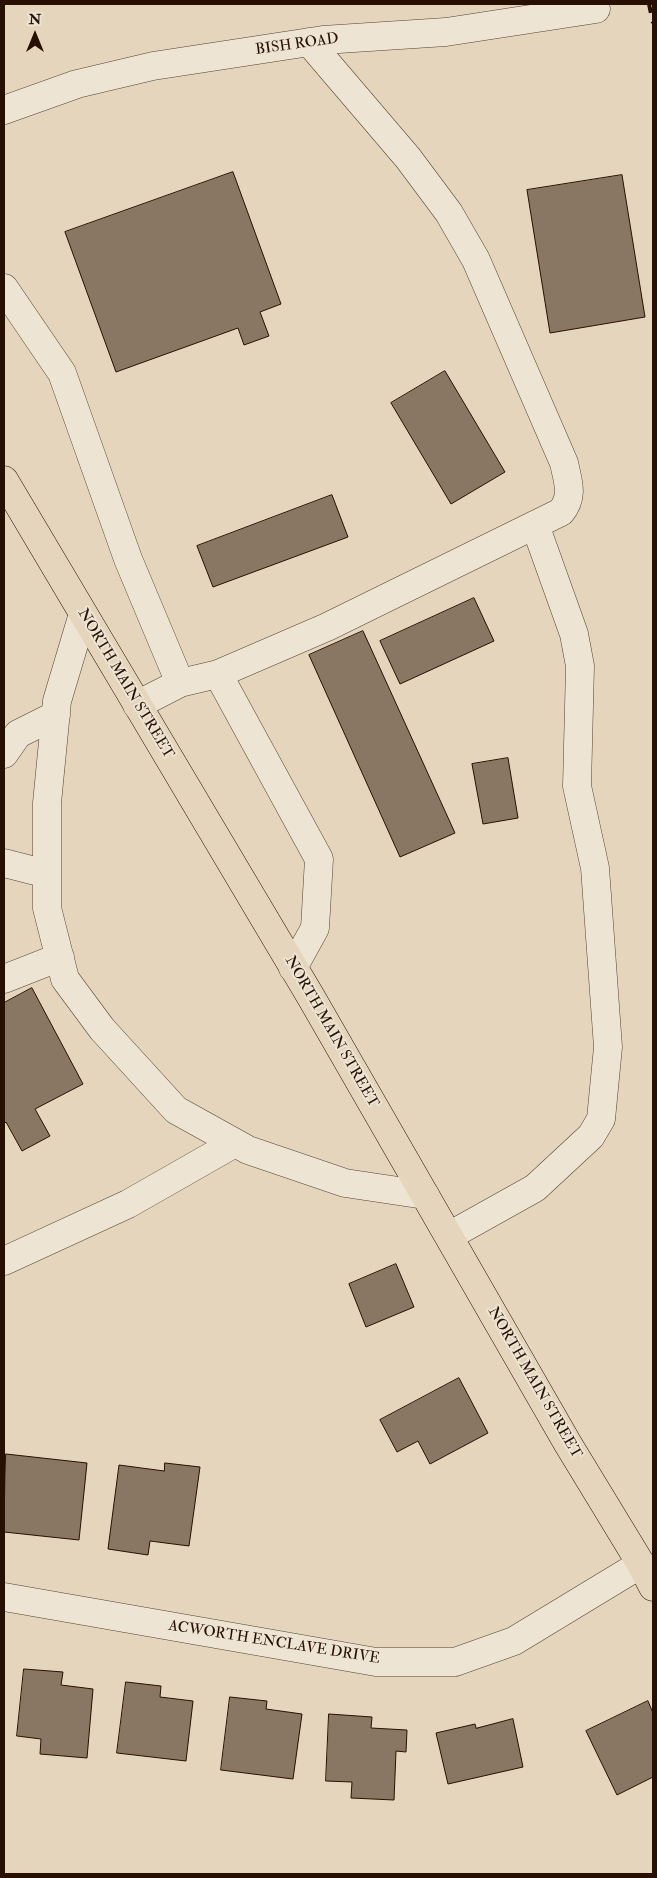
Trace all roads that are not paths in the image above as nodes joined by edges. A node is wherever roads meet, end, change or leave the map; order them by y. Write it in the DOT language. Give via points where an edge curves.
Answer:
graph roads {
  1 [pos="596,9"];
  2 [pos="309,42"];
  3 [pos="4,110"];
  4 [pos="4,288"];
  5 [pos="4,480"];
  6 [pos="535,525"];
  7 [pos="83,614"];
  8 [pos="218,674"];
  9 [pos="180,682"];
  10 [pos="137,705"];
  11 [pos="56,715"];
  12 [pos="4,754"];
  13 [pos="4,863"];
  14 [pos="47,874"];
  15 [pos="60,957"];
  16 [pos="293,968"];
  17 [pos="4,979"];
  18 [pos="235,1143"];
  19 [pos="425,1195"];
  20 [pos="448,1236"];
  21 [pos="4,1261"];
  22 [pos="647,1575"];
  23 [pos="4,1597"];
  1 -- 2 [label="street, BISH ROAD" via="446,32"];
  2 -- 3 [label="street, BISH ROAD" via="154,66 77,84"];
  2 -- 6 [label="street" via="408,158 448,212 476,260 564,463 570,494 568,504 561,512"];
  4 -- 9 [label="street" via="62,373 128,559"];
  5 -- 7 [label="main road, NORTH MAIN STREET"];
  6 -- 8 [label="street" via="327,627"];
  6 -- 20 [label="street" via="574,634 580,666 577,786 595,868 608,1047 601,1119 591,1136 535,1188"];
  7 -- 10 [label="main road, NORTH MAIN STREET"];
  7 -- 11 [label="street" via="57,701"];
  8 -- 9 [label="street"];
  8 -- 16 [label="street" via="320,858 315,928"];
  9 -- 10 [label="street"];
  10 -- 16 [label="main road, NORTH MAIN STREET"];
  11 -- 12 [label="street" via="18,734"];
  11 -- 14 [label="street" via="47,803"];
  13 -- 14 [label="street"];
  14 -- 15 [label="street" via="47,908"];
  15 -- 17 [label="street"];
  15 -- 18 [label="street" via="65,979 102,1029 176,1110"];
  16 -- 19 [label="main road, NORTH MAIN STREET"];
  18 -- 19 [label="street" via="345,1183"];
  18 -- 21 [label="street" via="128,1204"];
  19 -- 20 [label="main road, NORTH MAIN STREET"];
  20 -- 22 [label="main road, NORTH MAIN STREET"];
  22 -- 23 [label="street, ACWORTH ENCLAVE DRIVE" via="514,1641 455,1662 376,1662"];
}
